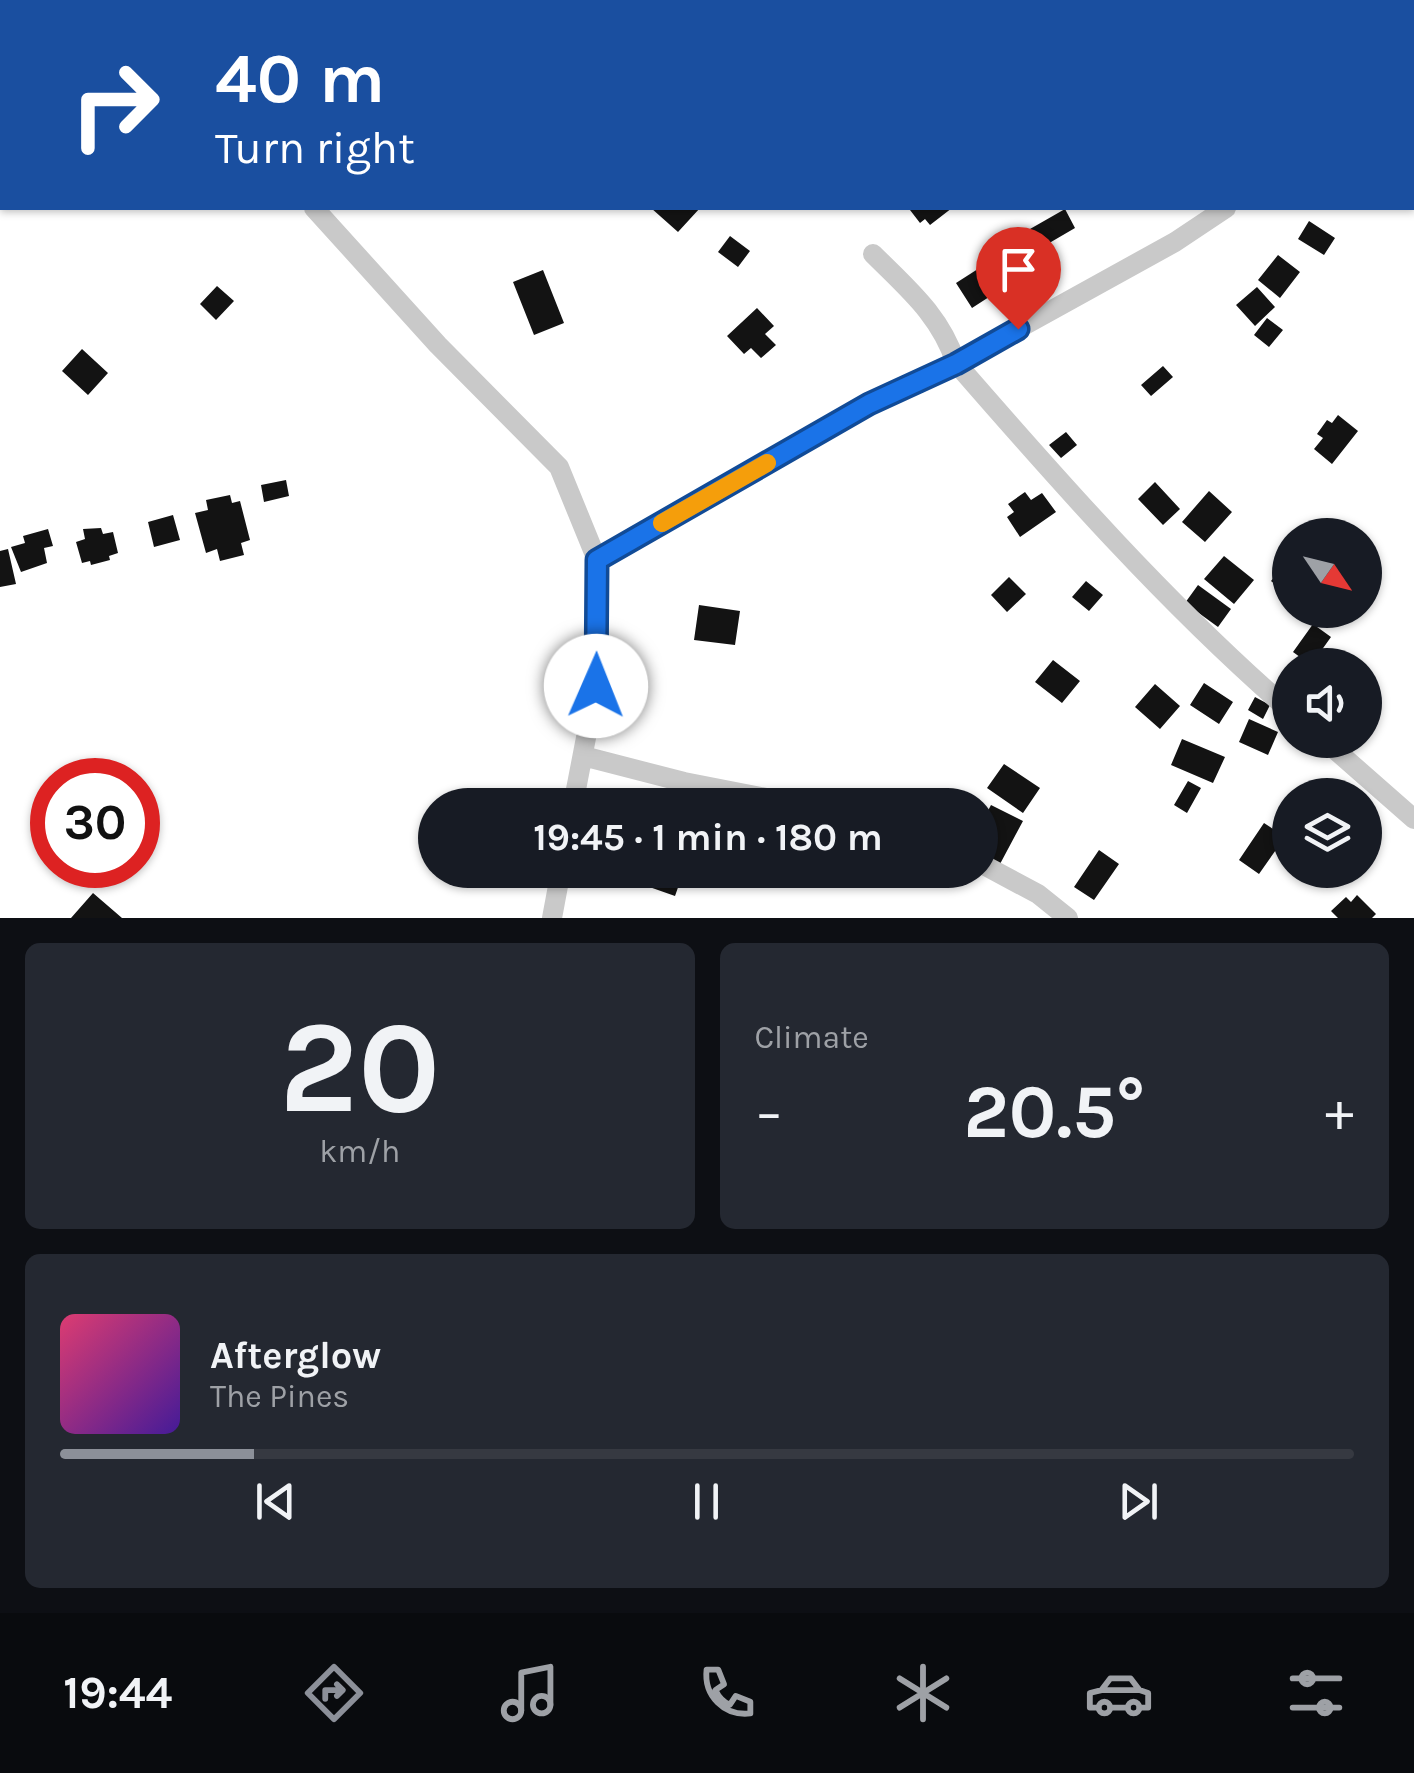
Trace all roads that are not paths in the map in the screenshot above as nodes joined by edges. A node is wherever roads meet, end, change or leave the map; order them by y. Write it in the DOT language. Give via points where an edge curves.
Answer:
graph roads {
  1 [pos="316,210"];
  2 [pos="1223,210"];
  3 [pos="873,254"];
  4 [pos="956,364"];
  5 [pos="597,560"];
  6 [pos="1272,695"];
  7 [pos="582,756"];
  8 [pos="1345,758"];
  9 [pos="577,788"];
  10 [pos="715,788"];
  11 [pos="1414,819"];
  12 [pos="998,873"];
  13 [pos="558,888"];
  14 [pos="552,918"];
  15 [pos="1068,918"];
  1 -- 5 [label="street" via="559,466"];
  2 -- 4 [label="street"];
  3 -- 4 [label="street" via="946,335"];
  4 -- 5 [label="street" via="869,404"];
  4 -- 6 [label="street" via="1095,524"];
  5 -- 7 [label="street" via="596,686"];
  7 -- 9 [label="street"];
  7 -- 10 [label="street"];
  8 -- 11 [label="street"];
  12 -- 15 [label="street"];
  13 -- 14 [label="street"];
}
